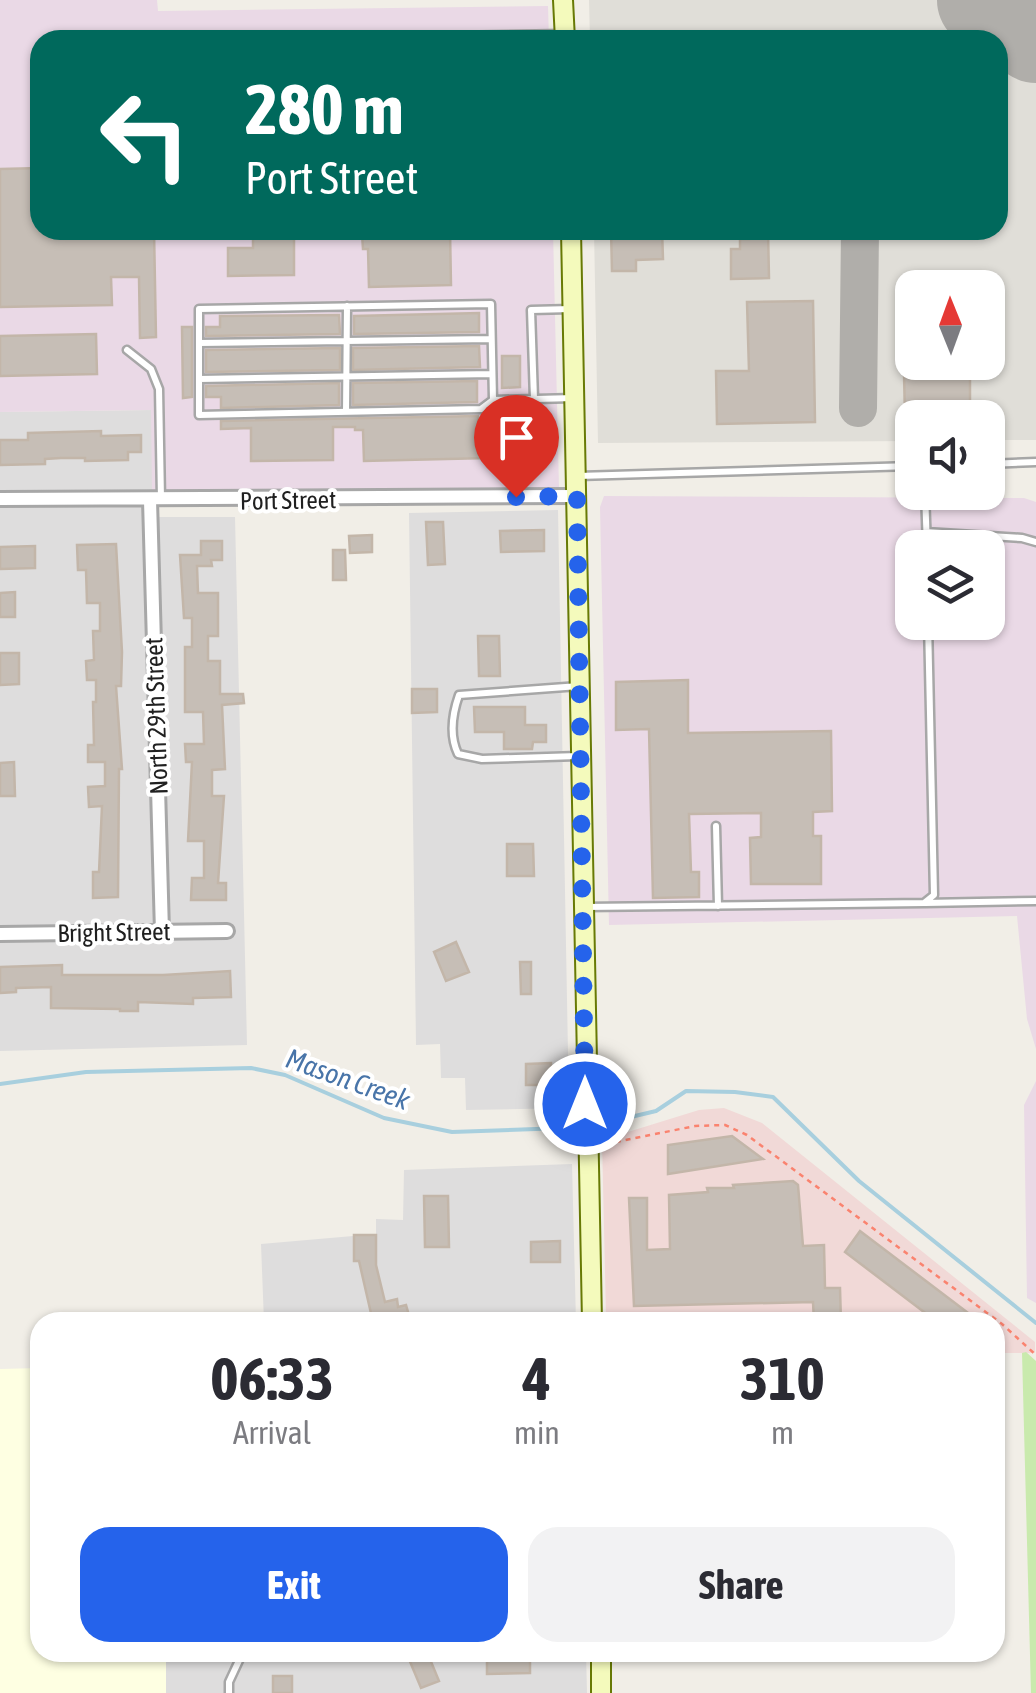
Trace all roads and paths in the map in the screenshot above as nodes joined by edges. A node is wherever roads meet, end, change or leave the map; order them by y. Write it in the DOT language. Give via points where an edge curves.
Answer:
graph roads {
  1 [pos="563,0"];
  2 [pos="565,30"];
  3 [pos="570,240"];
  4 [pos="346,306"];
  5 [pos="572,310"];
  6 [pos="492,339"];
  7 [pos="347,342"];
  8 [pos="199,343"];
  9 [pos="127,350"];
  10 [pos="492,374"];
  11 [pos="347,376"];
  12 [pos="199,380"];
  13 [pos="575,398"];
  14 [pos="534,399"];
  15 [pos="492,400"];
  16 [pos="346,412"];
  17 [pos="1036,462"];
  18 [pos="1005,463"];
  19 [pos="895,467"];
  20 [pos="577,476"];
  21 [pos="577,496"];
  22 [pos="0,500"];
  23 [pos="156,500"];
  24 [pos="1005,537"];
  25 [pos="1036,542"];
  26 [pos="928,640"];
  27 [pos="580,687"];
  28 [pos="579,757"];
  29 [pos="716,826"];
  30 [pos="1036,901"];
  31 [pos="924,903"];
  32 [pos="718,906"];
  33 [pos="582,907"];
  34 [pos="228,931"];
  35 [pos="162,932"];
  36 [pos="0,934"];
  37 [pos="587,1149"];
  38 [pos="592,1312"];
  39 [pos="986,1312"];
  40 [pos="1005,1327"];
  41 [pos="1036,1354"];
  42 [pos="238,1662"];
  43 [pos="601,1662"];
  44 [pos="230,1693"];
  45 [pos="601,1693"];
  1 -- 2 [label="main road"];
  3 -- 5 [label="main road"];
  4 -- 6 [label="lane" via="491,304"];
  4 -- 7 [label="lane"];
  4 -- 8 [label="lane" via="198,310"];
  5 -- 13 [label="main road"];
  5 -- 14 [label="lane" via="530,310"];
  6 -- 7 [label="lane"];
  6 -- 10 [label="lane"];
  7 -- 8 [label="lane"];
  7 -- 11 [label="lane"];
  8 -- 12 [label="lane"];
  9 -- 23 [label="lane" via="151,369 159,389"];
  10 -- 11 [label="lane"];
  10 -- 15 [label="lane"];
  11 -- 12 [label="lane"];
  11 -- 16 [label="lane"];
  12 -- 16 [label="lane" via="200,415"];
  13 -- 14 [label="lane"];
  13 -- 20 [label="main road"];
  14 -- 15 [label="lane"];
  15 -- 16 [label="lane" via="481,409"];
  17 -- 18 [label="lane"];
  19 -- 20 [label="lane"];
  20 -- 21 [label="main road"];
  21 -- 23 [label="street, Port Street"];
  21 -- 27 [label="main road"];
  22 -- 23 [label="street, Port Street"];
  23 -- 35 [label="street, North 29th Street"];
  24 -- 25 [label="lane"];
  26 -- 31 [label="lane" via="934,895"];
  27 -- 28 [label="main road"];
  27 -- 28 [label="lane" via="459,696 452,740 458,754 482,758"];
  28 -- 33 [label="main road"];
  29 -- 32 [label="lane"];
  30 -- 31 [label="lane"];
  31 -- 32 [label="lane"];
  32 -- 33 [label="lane"];
  33 -- 37 [label="main road"];
  34 -- 35 [label="street, Bright Street"];
  35 -- 36 [label="street, Bright Street"];
  37 -- 38 [label="main road"];
  37 -- 39 [label="path" via="725,1124"];
  40 -- 41 [label="path"];
  42 -- 44 [label="lane"];
  43 -- 45 [label="main road"];
}
